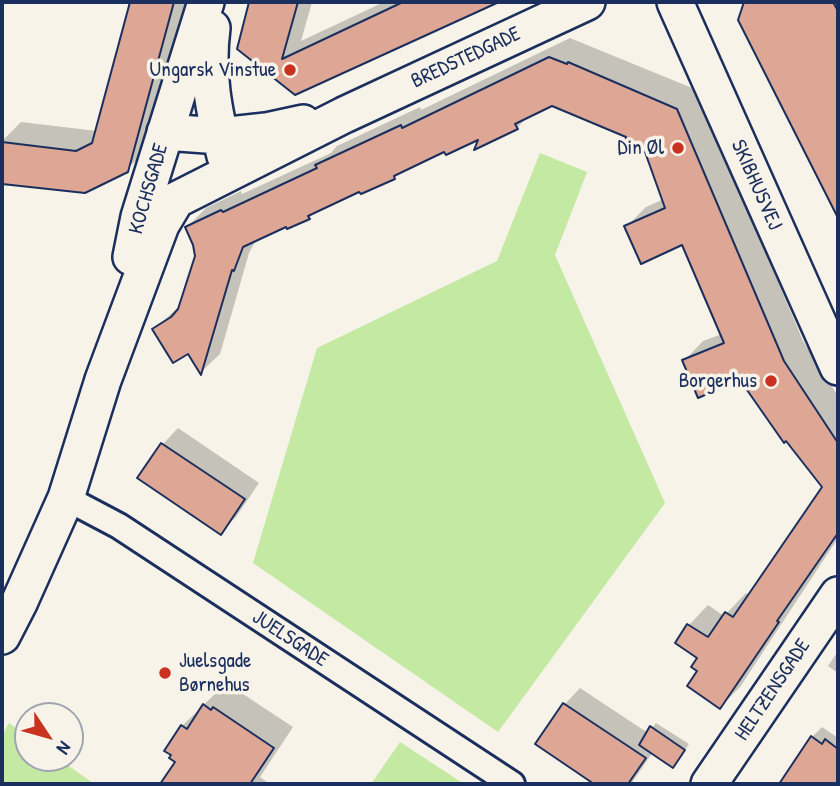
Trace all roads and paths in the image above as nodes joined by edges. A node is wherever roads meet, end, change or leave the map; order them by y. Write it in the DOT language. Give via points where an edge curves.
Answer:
graph roads {
  1 [pos="206,2"];
  2 [pos="215,2"];
  3 [pos="587,2"];
  4 [pos="675,2"];
  5 [pos="344,115"];
  6 [pos="166,132"];
  7 [pos="220,136"];
  8 [pos="229,173"];
  9 [pos="163,190"];
  10 [pos="838,367"];
  11 [pos="66,498"];
  12 [pos="838,595"];
  13 [pos="2,636"];
  14 [pos="512,784"];
  15 [pos="709,784"];
  1 -- 6 [label="main road, KOCHSGADE"];
  2 -- 7 [label="main road" via="209,76"];
  3 -- 5 [label="main road, BREDSTEDGADE"];
  4 -- 10 [label="main road, SKIBHUSVEJ"];
  5 -- 7 [label="main road, BREDSTEDGADE"];
  5 -- 8 [label="main road, BREDSTEDGADE"];
  6 -- 7 [label="main road, BREDSTEDGADE"];
  6 -- 9 [label="main road, KOCHSGADE"];
  7 -- 8 [label="main road"];
  8 -- 9 [label="main road, BREDSTEDGADE"];
  9 -- 11 [label="main road, KOCHSGADE" via="139,217 103,380"];
  11 -- 13 [label="main road, KOCHSGADE"];
  11 -- 14 [label="street, JUELSGADE" via="119,526"];
  12 -- 15 [label="main road, HELTZENSGADE"];
}
